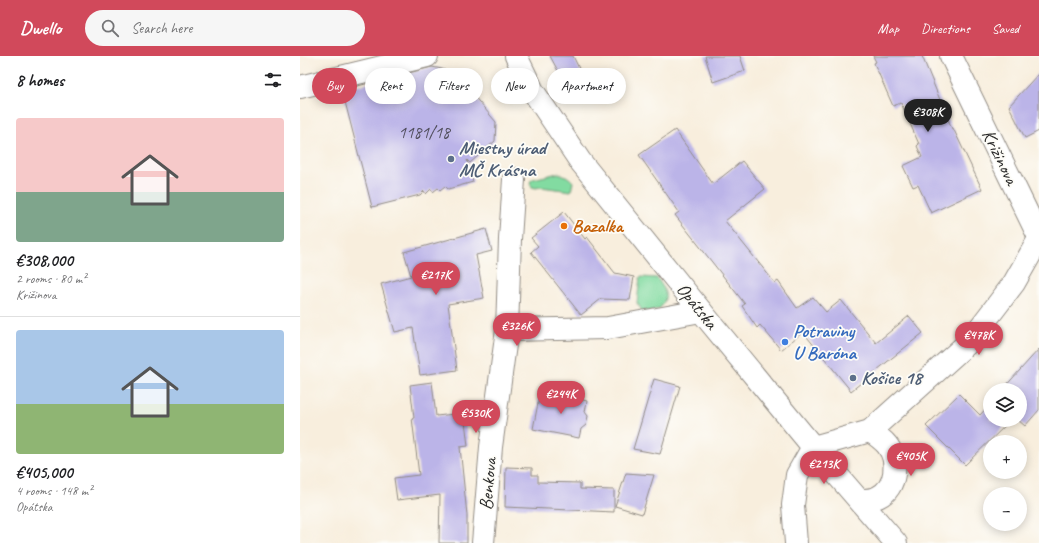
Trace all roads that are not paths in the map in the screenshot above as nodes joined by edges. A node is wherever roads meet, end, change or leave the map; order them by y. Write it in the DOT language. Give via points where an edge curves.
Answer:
graph roads {
  1 [pos="427,56"];
  2 [pos="516,56"];
  3 [pos="951,56"];
  4 [pos="300,87"];
  5 [pos="514,180"];
  6 [pos="1039,238"];
  7 [pos="701,311"];
  8 [pos="507,330"];
  9 [pos="870,431"];
  10 [pos="813,447"];
  11 [pos="860,500"];
  12 [pos="483,543"];
  13 [pos="796,543"];
  14 [pos="896,543"];
  1 -- 4 [label="street"];
  2 -- 7 [label="street, Opátska" via="533,91 580,161"];
  3 -- 6 [label="street, Križinova"];
  5 -- 8 [label="street, Benkova"];
  6 -- 9 [label="street" via="1014,282 969,342"];
  7 -- 8 [label="street" via="608,328"];
  7 -- 10 [label="street, Opátska"];
  8 -- 12 [label="street, Benkova"];
  9 -- 10 [label="street"];
  9 -- 11 [label="street" via="888,446 894,463 893,478 888,489 880,497"];
  10 -- 11 [label="street, Opátska"];
  10 -- 13 [label="street" via="797,475 793,505"];
  11 -- 14 [label="street, Opátska"];
}
